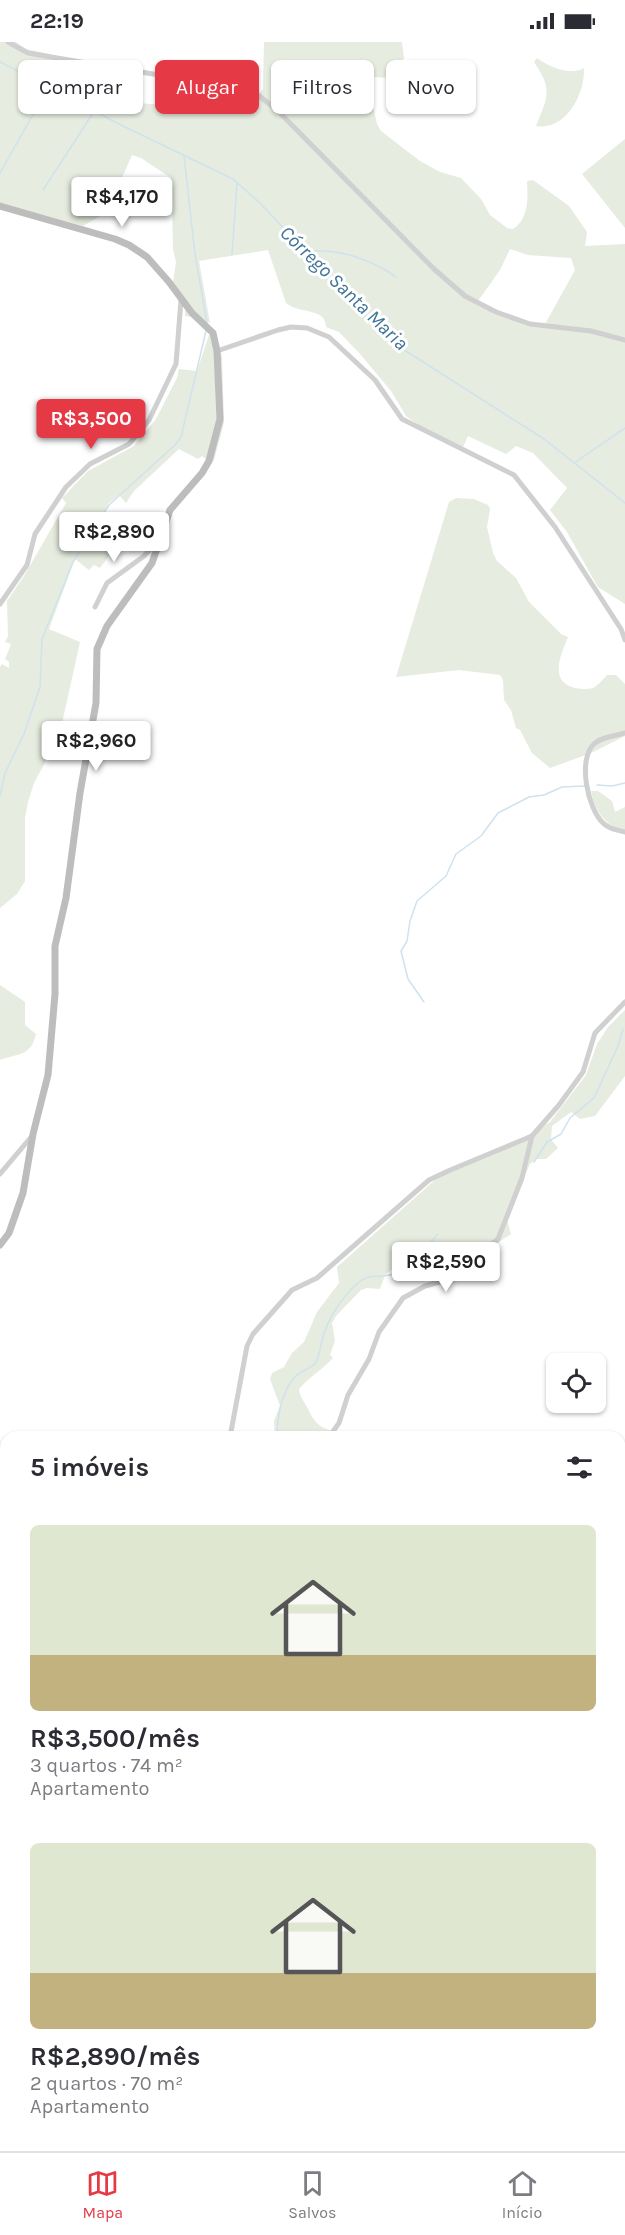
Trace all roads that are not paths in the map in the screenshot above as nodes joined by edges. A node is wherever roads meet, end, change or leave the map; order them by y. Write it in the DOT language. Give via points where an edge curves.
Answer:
graph roads {
  1 [pos="8,42"];
  2 [pos="0,206"];
  3 [pos="181,300"];
  4 [pos="625,340"];
  5 [pos="217,351"];
  6 [pos="160,538"];
  7 [pos="0,604"];
  8 [pos="95,607"];
  9 [pos="625,640"];
  10 [pos="625,733"];
  11 [pos="625,832"];
  12 [pos="625,1002"];
  13 [pos="33,1134"];
  14 [pos="532,1136"];
  15 [pos="0,1174"];
  16 [pos="0,1245"];
  17 [pos="231,1431"];
  18 [pos="333,1431"];
  1 -- 4 [label="street" via="28,53 159,75 227,78 243,83 277,110 465,296 530,324 591,331"];
  2 -- 3 [label="street" via="129,245 159,269"];
  3 -- 5 [label="street" via="209,327"];
  3 -- 7 [label="street" via="176,364 149,420 129,444 90,464 66,487 35,534 27,565"];
  5 -- 6 [label="street" via="220,419 215,444 202,473 170,510"];
  5 -- 9 [label="street" via="291,327 307,328 329,337 375,380 402,419 514,475 555,527"];
  6 -- 8 [label="street" via="144,556 107,583"];
  6 -- 13 [label="street" via="152,563 107,626 97,650 96,704 55,946 50,1065"];
  10 -- 11 [label="street" via="594,743 586,770 588,796 597,815 609,827"];
  12 -- 14 [label="street" via="595,1033 583,1072"];
  13 -- 15 [label="street"];
  13 -- 16 [label="street" via="23,1193 9,1233"];
  14 -- 17 [label="street" via="429,1180 317,1278 292,1290 248,1342"];
  14 -- 18 [label="street" via="522,1178 498,1239 458,1277 425,1286 404,1298 379,1332"];
}
